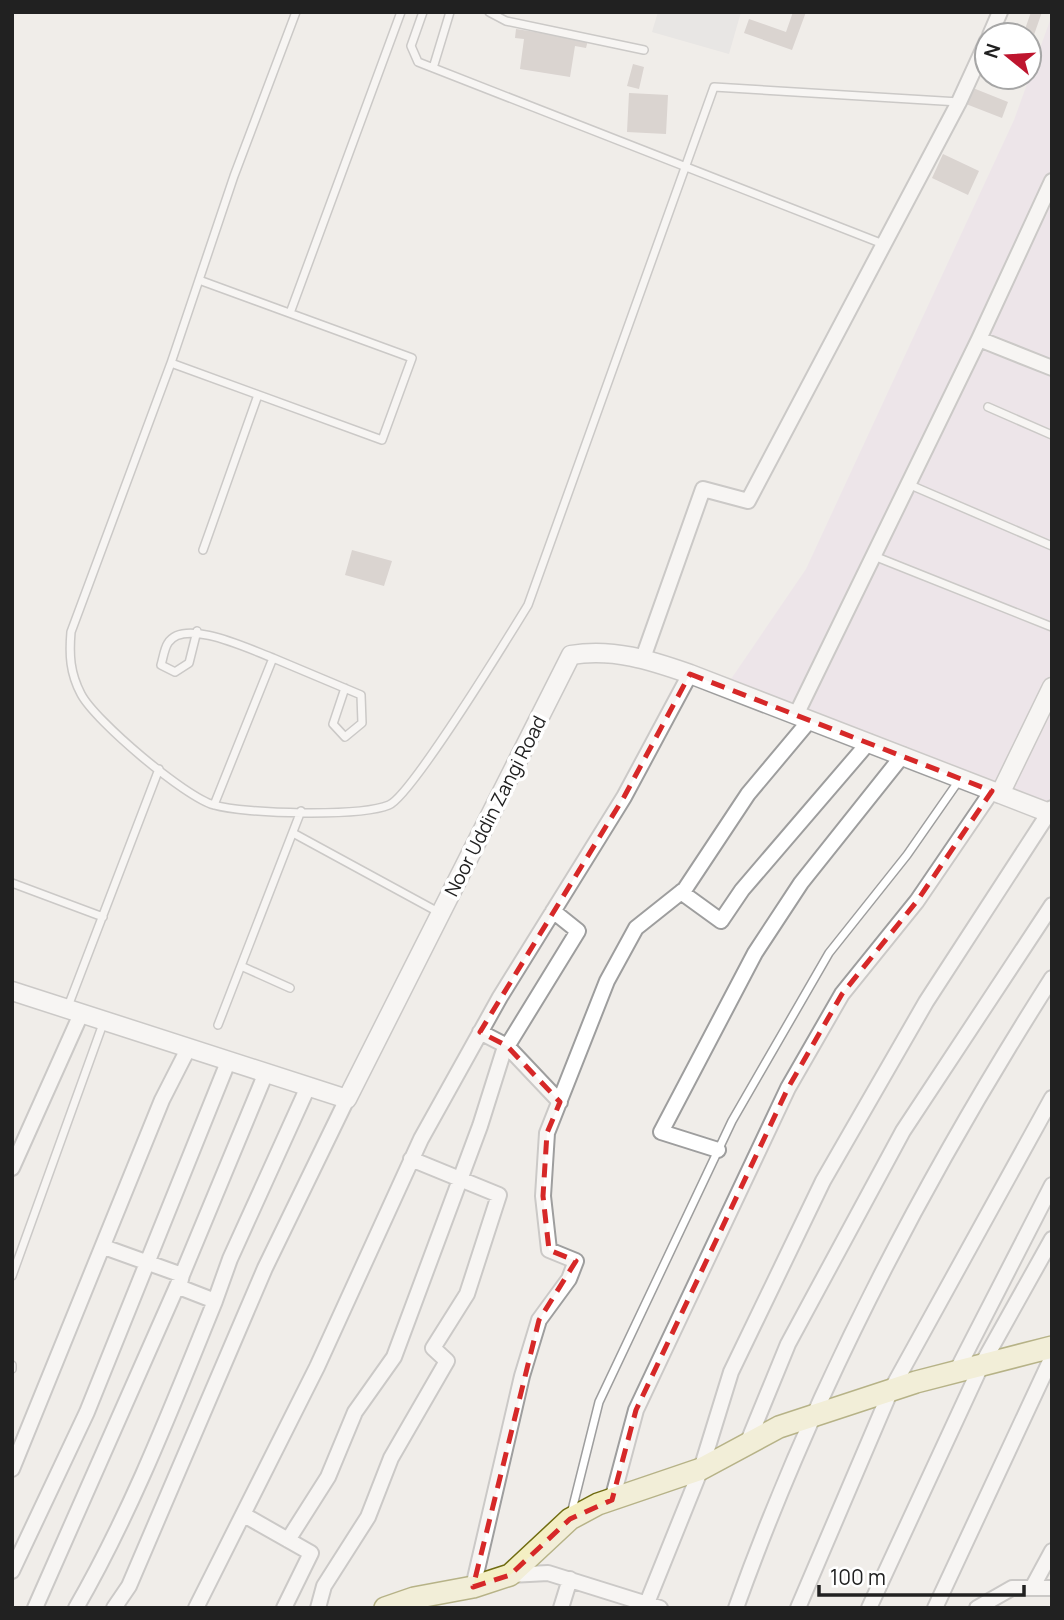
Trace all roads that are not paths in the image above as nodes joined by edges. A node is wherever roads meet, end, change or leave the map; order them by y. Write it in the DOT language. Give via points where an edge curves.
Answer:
graph roads {
  1 [pos="296,12"];
  2 [pos="401,12"];
  3 [pos="423,12"];
  4 [pos="450,12"];
  5 [pos="489,12"];
  6 [pos="643,50"];
  7 [pos="433,68"];
  8 [pos="973,72"];
  9 [pos="959,102"];
  10 [pos="685,168"];
  11 [pos="1052,181"];
  12 [pos="884,244"];
  13 [pos="199,280"];
  14 [pos="290,313"];
  15 [pos="979,339"];
  16 [pos="172,363"];
  17 [pos="1052,368"];
  18 [pos="258,395"];
  19 [pos="988,407"];
  20 [pos="1052,435"];
  21 [pos="908,484"];
  22 [pos="1052,546"];
  23 [pos="203,550"];
  24 [pos="873,555"];
  25 [pos="1052,628"];
  26 [pos="197,631"];
  27 [pos="643,657"];
  28 [pos="273,658"];
  29 [pos="690,674"];
  30 [pos="1052,687"];
  31 [pos="345,688"];
  32 [pos="803,718"];
  33 [pos="869,742"];
  34 [pos="903,755"];
  35 [pos="159,769"];
  36 [pos="960,778"];
  37 [pos="996,792"];
  38 [pos="214,805"];
  39 [pos="301,810"];
  40 [pos="1051,812"];
  41 [pos="293,833"];
  42 [pos="12,883"];
  43 [pos="681,892"];
  44 [pos="1052,905"];
  45 [pos="553,911"];
  46 [pos="441,914"];
  47 [pos="103,917"];
  48 [pos="241,966"];
  49 [pos="1052,978"];
  50 [pos="289,988"];
  51 [pos="12,991"];
  52 [pos="74,1012"];
  53 [pos="104,1021"];
  54 [pos="218,1025"];
  55 [pos="481,1032"];
  56 [pos="508,1046"];
  57 [pos="188,1049"];
  58 [pos="228,1062"];
  59 [pos="265,1074"];
  60 [pos="307,1089"];
  61 [pos="1052,1098"];
  62 [pos="347,1099"];
  63 [pos="560,1102"];
  64 [pos="718,1150"];
  65 [pos="411,1159"];
  66 [pos="12,1168"];
  67 [pos="459,1179"];
  68 [pos="1052,1185"];
  69 [pos="1052,1239"];
  70 [pos="104,1247"];
  71 [pos="148,1262"];
  72 [pos="182,1275"];
  73 [pos="12,1276"];
  74 [pos="215,1301"];
  75 [pos="1052,1347"];
  76 [pos="1052,1357"];
  77 [pos="981,1366"];
  78 [pos="956,1372"];
  79 [pos="891,1390"];
  80 [pos="813,1416"];
  81 [pos="747,1444"];
  82 [pos="12,1469"];
  83 [pos="702,1469"];
  84 [pos="612,1500"];
  85 [pos="244,1515"];
  86 [pos="569,1519"];
  87 [pos="288,1540"];
  88 [pos="1052,1551"];
  89 [pos="12,1571"];
  90 [pos="510,1575"];
  91 [pos="570,1579"];
  92 [pos="472,1587"];
  93 [pos="1032,1588"];
  94 [pos="1052,1588"];
  95 [pos="447,1600"];
  96 [pos="651,1606"];
  97 [pos="35,1608"];
  98 [pos="76,1608"];
  99 [pos="114,1608"];
  100 [pos="196,1608"];
  101 [pos="285,1608"];
  102 [pos="318,1608"];
  103 [pos="385,1608"];
  104 [pos="561,1608"];
  105 [pos="736,1608"];
  106 [pos="798,1608"];
  107 [pos="869,1608"];
  108 [pos="935,1608"];
  109 [pos="977,1608"];
  1 -- 13 [label="lane"];
  2 -- 14 [label="lane"];
  3 -- 7 [label="lane" via="411,46 418,62"];
  4 -- 7 [label="lane"];
  5 -- 6 [label="lane" via="506,21"];
  7 -- 10 [label="lane"];
  8 -- 9 [label="street"];
  9 -- 10 [label="lane" via="713,87"];
  9 -- 12 [label="street"];
  10 -- 12 [label="lane"];
  10 -- 39 [label="lane" via="528,606 410,785 391,804 365,811"];
  11 -- 15 [label="street"];
  12 -- 27 [label="street" via="748,501 703,489"];
  13 -- 14 [label="lane"];
  13 -- 16 [label="lane"];
  14 -- 18 [label="lane" via="412,358 382,440"];
  15 -- 17 [label="street"];
  15 -- 21 [label="street"];
  16 -- 18 [label="lane"];
  16 -- 35 [label="lane" via="71,632 69,658 82,697"];
  18 -- 23 [label="lane"];
  19 -- 20 [label="lane"];
  21 -- 22 [label="lane"];
  21 -- 24 [label="street"];
  24 -- 25 [label="lane"];
  24 -- 32 [label="street"];
  26 -- 26 [label="lane" via="168,642 162,665 175,673 189,663"];
  26 -- 28 [label="lane"];
  27 -- 29 [label="street, Noor Uddin Zangi Road"];
  27 -- 46 [label="street, Noor Uddin Zangi Road" via="592,651 571,655"];
  28 -- 31 [label="lane"];
  28 -- 38 [label="lane"];
  29 -- 32 [label="street, Noor Uddin Zangi Road"];
  29 -- 45 [label="street" via="624,797"];
  30 -- 37 [label="street"];
  31 -- 31 [label="lane" via="361,695 362,723 345,737 333,724"];
  32 -- 33 [label="street, Noor Uddin Zangi Road"];
  32 -- 43 [label="street"];
  33 -- 34 [label="street, Noor Uddin Zangi Road"];
  33 -- 43 [label="street" via="720,921"];
  34 -- 36 [label="street, Noor Uddin Zangi Road"];
  34 -- 64 [label="street" via="801,883 755,953 661,1132"];
  35 -- 38 [label="lane" via="195,797"];
  35 -- 47 [label="lane"];
  36 -- 37 [label="street, Noor Uddin Zangi Road"];
  36 -- 64 [label="lane" via="907,855 829,953"];
  37 -- 40 [label="street, Noor Uddin Zangi Road"];
  37 -- 84 [label="street" via="842,994 788,1088 636,1410"];
  38 -- 39 [label="lane"];
  39 -- 41 [label="lane"];
  40 -- 83 [label="street" via="926,1002 823,1181 730,1372"];
  41 -- 46 [label="lane"];
  41 -- 48 [label="lane"];
  42 -- 47 [label="lane"];
  43 -- 63 [label="street" via="636,928 607,981"];
  44 -- 81 [label="street" via="903,1131 788,1344"];
  45 -- 55 [label="street"];
  45 -- 56 [label="street" via="578,931"];
  46 -- 62 [label="street, Noor Uddin Zangi Road"];
  47 -- 52 [label="lane"];
  48 -- 50 [label="lane"];
  48 -- 54 [label="lane"];
  49 -- 80 [label="street" via="980,1089 929,1180"];
  51 -- 52 [label="street"];
  52 -- 53 [label="street"];
  52 -- 66 [label="street"];
  53 -- 57 [label="street"];
  53 -- 73 [label="lane"];
  55 -- 56 [label="street"];
  55 -- 65 [label="street"];
  56 -- 63 [label="street"];
  56 -- 67 [label="street"];
  57 -- 58 [label="street"];
  57 -- 70 [label="street" via="162,1100"];
  58 -- 59 [label="street"];
  58 -- 71 [label="street"];
  59 -- 60 [label="street"];
  59 -- 72 [label="street"];
  60 -- 62 [label="street"];
  60 -- 74 [label="street"];
  61 -- 79 [label="street"];
  62 -- 99 [label="street" via="265,1268 129,1586"];
  63 -- 92 [label="street" via="548,1133 543,1196 549,1250 576,1261 569,1279 539,1320"];
  64 -- 86 [label="lane" via="599,1402"];
  65 -- 67 [label="street"];
  65 -- 85 [label="street"];
  67 -- 87 [label="street" via="394,1357 355,1412 328,1477"];
  67 -- 102 [label="street" via="499,1195 467,1294 433,1348 447,1361 391,1458 368,1517 324,1586"];
  68 -- 78 [label="street"];
  69 -- 77 [label="street"];
  70 -- 71 [label="street"];
  70 -- 82 [label="street"];
  71 -- 72 [label="street"];
  71 -- 89 [label="street" via="87,1412"];
  72 -- 74 [label="street" via="179,1287"];
  72 -- 97 [label="street"];
  74 -- 98 [label="street" via="162,1431"];
  75 -- 77 [label="main road"];
  76 -- 108 [label="street"];
  77 -- 78 [label="main road"];
  77 -- 107 [label="street"];
  78 -- 79 [label="main road"];
  79 -- 80 [label="main road"];
  79 -- 106 [label="street"];
  80 -- 81 [label="main road"];
  80 -- 105 [label="street" via="768,1518"];
  81 -- 83 [label="main road"];
  83 -- 84 [label="main road"];
  83 -- 96 [label="street"];
  84 -- 86 [label="main road"];
  85 -- 87 [label="street"];
  85 -- 100 [label="street"];
  86 -- 90 [label="main road"];
  87 -- 101 [label="street" via="311,1553"];
  88 -- 93 [label="street"];
  90 -- 91 [label="street" via="548,1573"];
  90 -- 92 [label="main road"];
  91 -- 96 [label="street"];
  91 -- 104 [label="street"];
  92 -- 95 [label="main road"];
  93 -- 94 [label="street"];
  93 -- 109 [label="street" via="1012,1588"];
  95 -- 103 [label="main road"];
}
